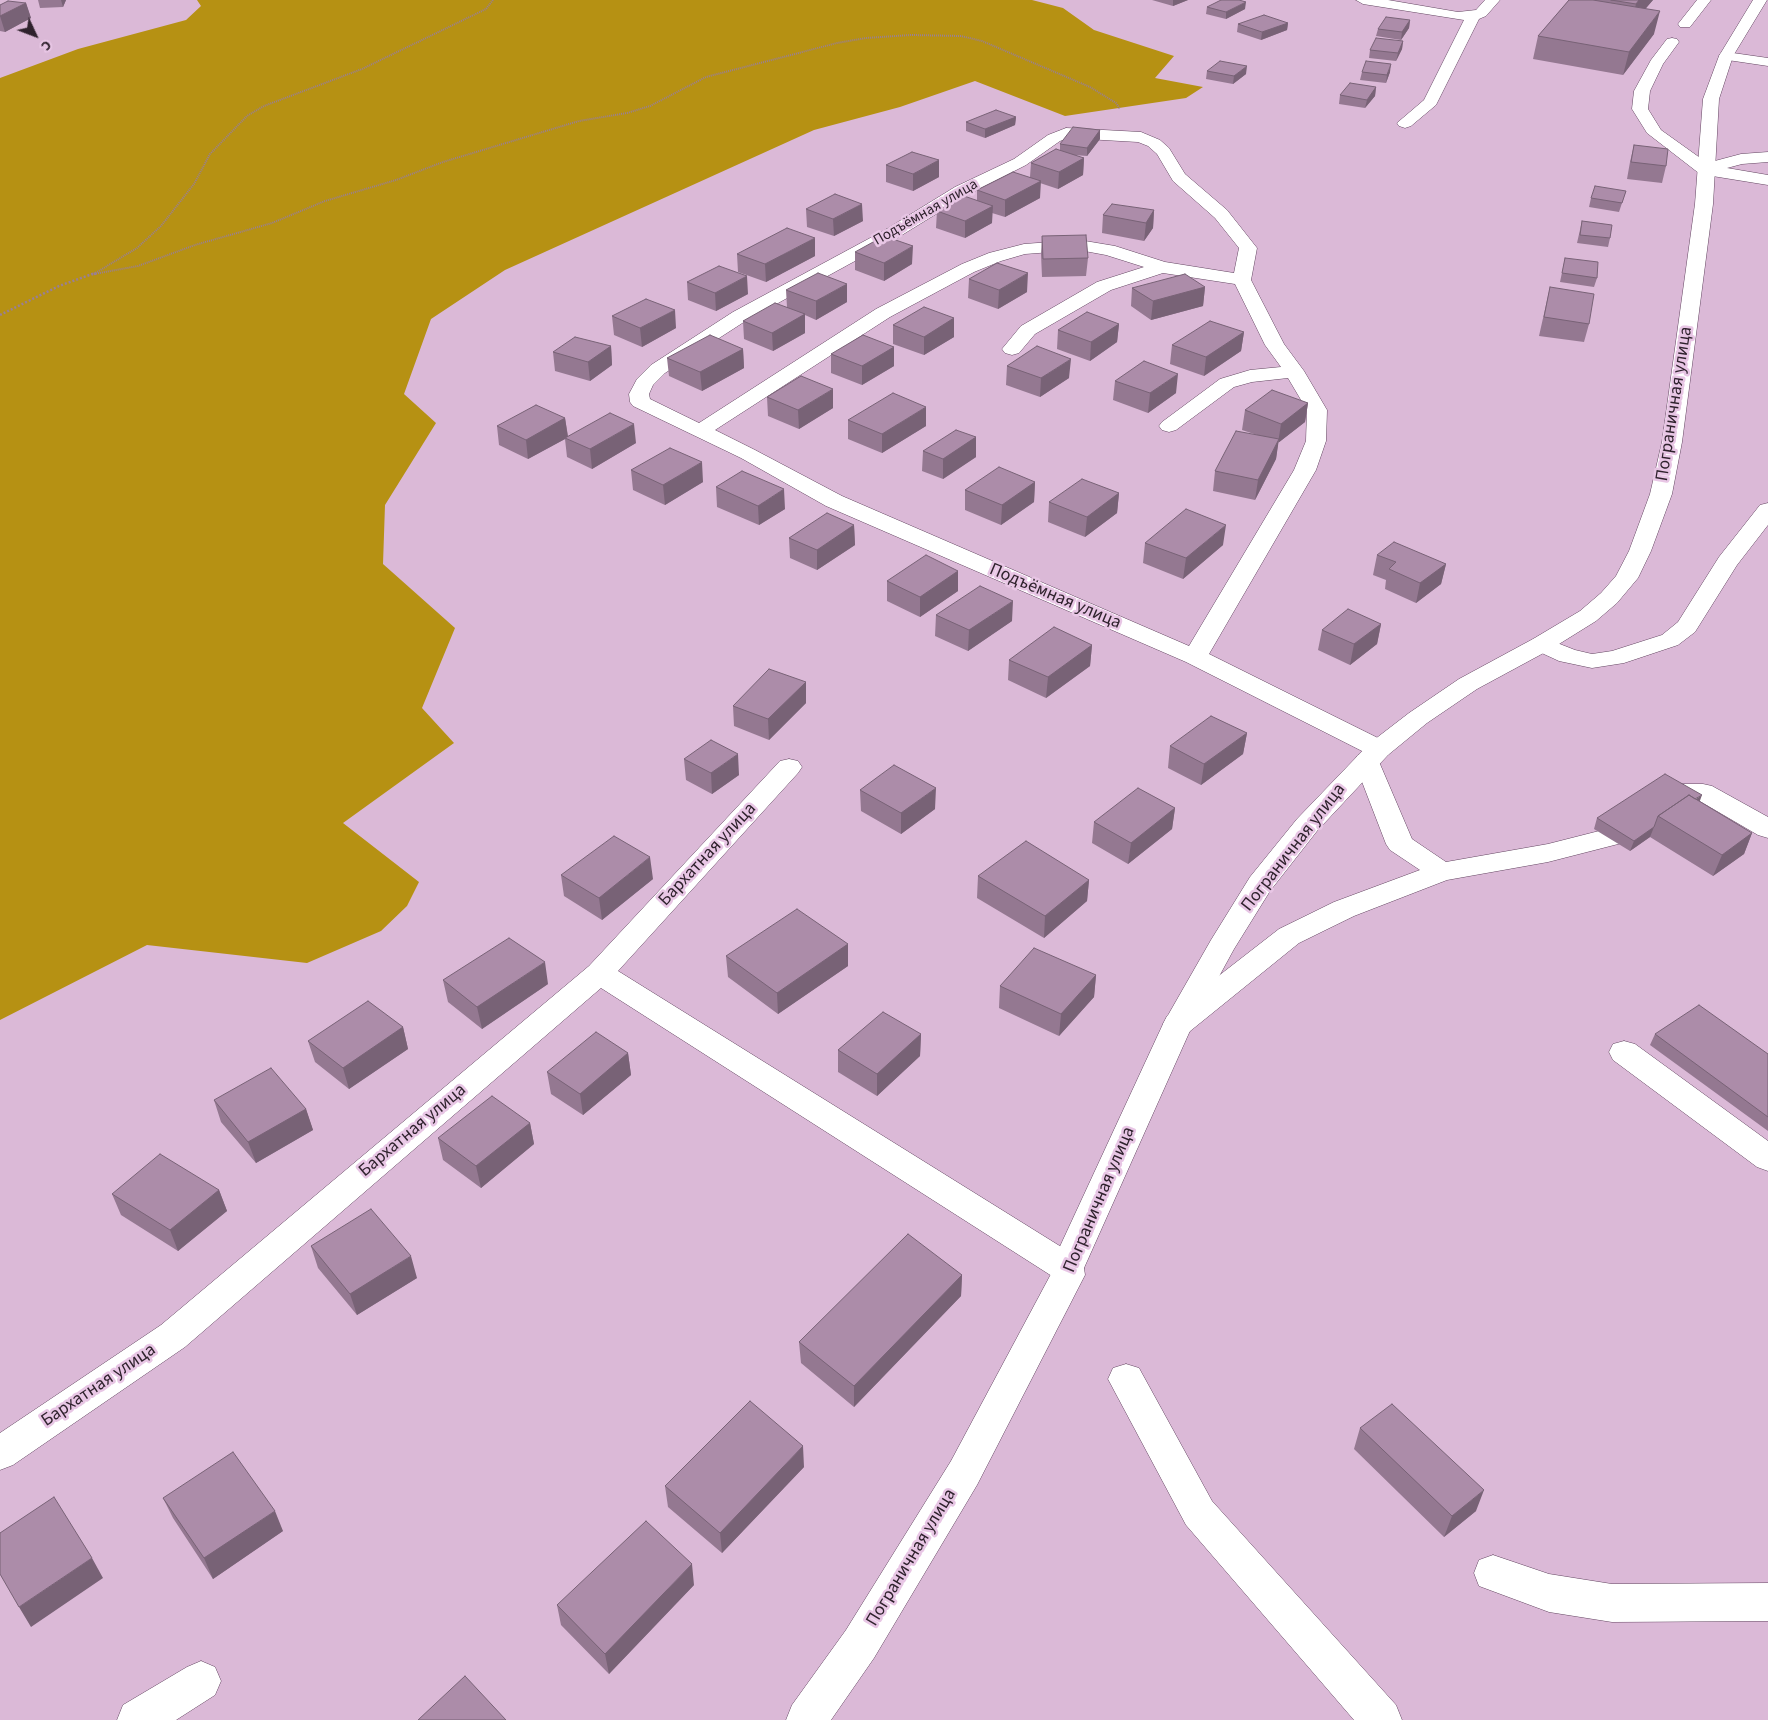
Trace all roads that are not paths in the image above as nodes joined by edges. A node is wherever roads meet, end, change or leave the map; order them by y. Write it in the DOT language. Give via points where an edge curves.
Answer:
graph roads {
  1 [pos="1363,0"];
  2 [pos="1493,0"];
  3 [pos="1704,0"];
  4 [pos="1760,0"];
  5 [pos="1477,15"];
  6 [pos="1685,24"];
  7 [pos="1672,42"];
  8 [pos="1726,56"];
  9 [pos="1768,62"];
  10 [pos="1405,123"];
  11 [pos="1768,157"];
  12 [pos="1706,170"];
  13 [pos="1768,180"];
  14 [pos="1162,267"];
  15 [pos="1242,280"];
  16 [pos="1012,349"];
  17 [pos="1294,371"];
  18 [pos="1169,426"];
  19 [pos="700,431"];
  20 [pos="1768,510"];
  21 [pos="1542,644"];
  22 [pos="1195,657"];
  23 [pos="1373,755"];
  24 [pos="788,768"];
  25 [pos="1768,829"];
  26 [pos="1442,872"];
  27 [pos="598,972"];
  28 [pos="1178,1024"];
  29 [pos="1624,1052"];
  30 [pos="1768,1158"];
  31 [pos="1067,1268"];
  32 [pos="1126,1379"];
  33 [pos="0,1453"];
  34 [pos="1493,1573"];
  35 [pos="1768,1602"];
  36 [pos="201,1681"];
  37 [pos="138,1720"];
  38 [pos="807,1720"];
  39 [pos="1381,1720"];
  1 -- 5 [label="street" via="1458,16"];
  2 -- 5 [label="street"];
  3 -- 6 [label="street"];
  4 -- 8 [label="street, Пограничная улица"];
  5 -- 10 [label="street" via="1432,102"];
  7 -- 12 [label="street" via="1656,63 1642,91 1640,110 1655,133"];
  8 -- 9 [label="street"];
  8 -- 12 [label="street, Пограничная улица" via="1711,99"];
  11 -- 12 [label="street" via="1741,159"];
  12 -- 13 [label="street"];
  12 -- 21 [label="street, Пограничная улица" via="1672,442 1661,494 1640,551 1626,578 1588,616"];
  14 -- 15 [label="street"];
  14 -- 16 [label="street" via="1104,286 1028,330"];
  14 -- 19 [label="street" via="1109,250 1079,245 1024,249 994,257 883,313"];
  15 -- 17 [label="street" via="1275,346"];
  15 -- 19 [label="street, Подъёмная улица" via="1248,248 1220,214 1178,177 1163,151 1154,143 1141,137 1066,133 1020,162 961,191 891,234 740,316 658,369 644,383 639,394 640,402"];
  17 -- 18 [label="street" via="1250,376 1226,383"];
  17 -- 22 [label="street" via="1316,410 1316,441 1305,470"];
  19 -- 22 [label="street, Подъёмная улица" via="834,501"];
  20 -- 21 [label="street" via="1727,562 1687,627 1670,640 1615,658 1592,661 1568,656"];
  21 -- 23 [label="street, Пограничная улица" via="1468,684 1418,718"];
  22 -- 23 [label="street, Подъёмная улица"];
  23 -- 26 [label="street" via="1400,844"];
  23 -- 28 [label="street, Пограничная улица" via="1307,825 1260,884"];
  24 -- 27 [label="street, Бархатная улица"];
  25 -- 26 [label="street" via="1703,792 1680,792 1612,836 1548,853"];
  26 -- 28 [label="street" via="1344,909 1289,936"];
  27 -- 31 [label="street"];
  27 -- 33 [label="street, Бархатная улица" via="173,1336"];
  28 -- 31 [label="street, Пограничная улица"];
  29 -- 30 [label="street"];
  31 -- 38 [label="street, Пограничная улица" via="1068,1275 964,1472 860,1644"];
  32 -- 39 [label="street" via="1199,1513"];
  34 -- 35 [label="street" via="1549,1593 1612,1603"];
  36 -- 37 [label="street"];
}
